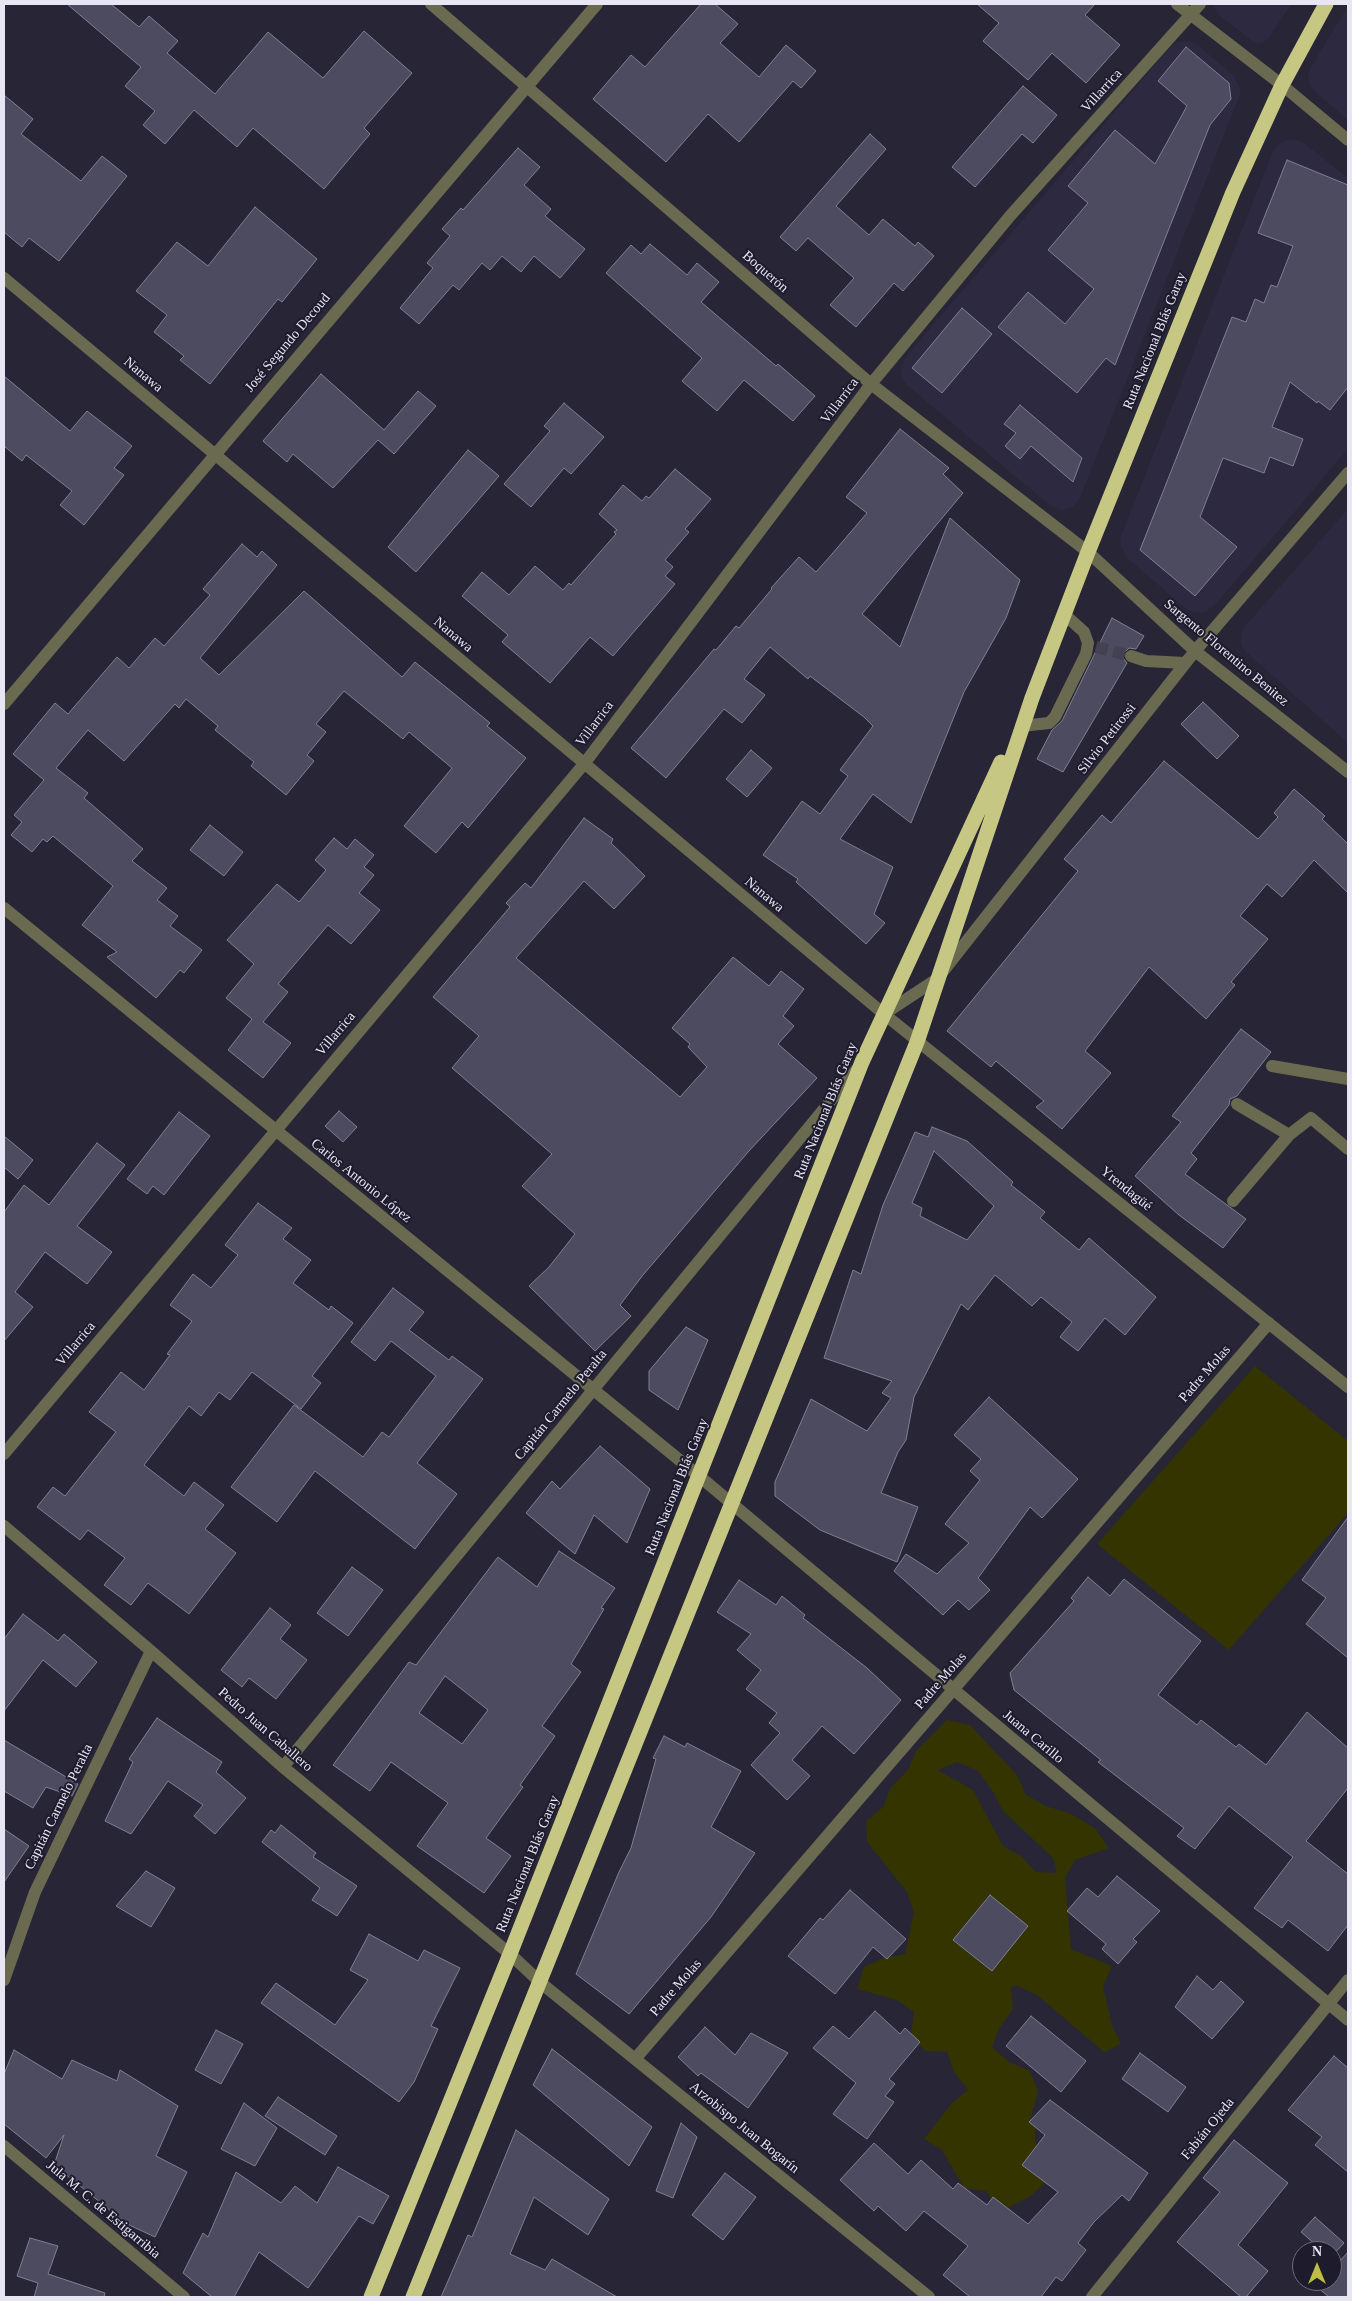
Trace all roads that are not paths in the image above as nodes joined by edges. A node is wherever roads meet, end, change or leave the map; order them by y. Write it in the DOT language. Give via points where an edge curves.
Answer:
graph roads {
  1 [pos="431,4"];
  2 [pos="597,4"];
  3 [pos="1177,4"];
  4 [pos="1200,4"];
  5 [pos="1326,4"];
  6 [pos="1190,15"];
  7 [pos="1282,85"];
  8 [pos="527,86"];
  9 [pos="1348,140"];
  10 [pos="4,278"];
  11 [pos="872,384"];
  12 [pos="214,454"];
  13 [pos="1348,473"];
  14 [pos="1088,552"];
  15 [pos="1064,614"];
  16 [pos="1195,651"];
  17 [pos="1131,656"];
  18 [pos="1185,663"];
  19 [pos="1032,698"];
  20 [pos="4,704"];
  21 [pos="1022,726"];
  22 [pos="584,764"];
  23 [pos="1348,772"];
  24 [pos="4,908"];
  25 [pos="938,979"];
  26 [pos="884,1014"];
  27 [pos="917,1042"];
  28 [pos="862,1062"];
  29 [pos="1272,1066"];
  30 [pos="1348,1079"];
  31 [pos="1237,1104"];
  32 [pos="275,1130"];
  33 [pos="1289,1135"];
  34 [pos="1348,1149"];
  35 [pos="1234,1201"];
  36 [pos="1269,1322"];
  37 [pos="1348,1387"];
  38 [pos="593,1390"];
  39 [pos="4,1454"];
  40 [pos="699,1476"];
  41 [pos="732,1505"];
  42 [pos="4,1526"];
  43 [pos="151,1651"];
  44 [pos="953,1689"];
  45 [pos="283,1767"];
  46 [pos="510,1954"];
  47 [pos="4,1980"];
  48 [pos="1348,1980"];
  49 [pos="541,1982"];
  50 [pos="1329,2004"];
  51 [pos="1348,2020"];
  52 [pos="635,2059"];
  53 [pos="4,2146"];
  54 [pos="184,2297"];
  55 [pos="371,2297"];
  56 [pos="413,2297"];
  57 [pos="929,2297"];
  58 [pos="1092,2297"];
  1 -- 8 [label="street, Boquerón"];
  2 -- 8 [label="street, José Segundo Decoud"];
  3 -- 6 [label="street"];
  4 -- 6 [label="street, Villarrica"];
  5 -- 7 [label="highway, Ruta Nacional Blás Garay"];
  6 -- 7 [label="street"];
  6 -- 11 [label="street, Villarrica" via="1010,216"];
  7 -- 9 [label="street"];
  7 -- 14 [label="highway, Ruta Nacional Blás Garay" via="1233,192"];
  8 -- 11 [label="street, Boquerón"];
  8 -- 12 [label="street, José Segundo Decoud"];
  10 -- 12 [label="street, Nanawa"];
  11 -- 14 [label="street, Boquerón"];
  11 -- 22 [label="street, Villarrica"];
  12 -- 20 [label="street, José Segundo Decoud"];
  12 -- 22 [label="street, Nanawa"];
  13 -- 16 [label="street, Silvio Petirossi"];
  14 -- 15 [label="highway, Ruta Nacional Blás Garay"];
  14 -- 16 [label="street, Sargento Florentino Benitez"];
  15 -- 19 [label="highway, Ruta Nacional Blás Garay"];
  15 -- 21 [label="street" via="1084,632 1092,645 1055,717 1050,722"];
  16 -- 18 [label="street, Silvio Petirossi"];
  16 -- 23 [label="street, Sargento Florentino Benitez"];
  17 -- 18 [label="street" via="1146,661"];
  18 -- 25 [label="street, Silvio Petirossi"];
  19 -- 21 [label="highway, Ruta Nacional Blás Garay"];
  19 -- 26 [label="highway, Ruta Nacional Blás Garay"];
  21 -- 25 [label="highway, Ruta Nacional Blás Garay"];
  22 -- 26 [label="street, Nanawa"];
  22 -- 32 [label="street, Villarrica"];
  24 -- 32 [label="street, Carlos Antonio López"];
  25 -- 26 [label="street, Silvio Petirossi"];
  25 -- 27 [label="highway, Ruta Nacional Blás Garay"];
  26 -- 27 [label="street, Yrendagüé"];
  26 -- 28 [label="highway, Ruta Nacional Blás Garay"];
  27 -- 36 [label="street, Yrendagüé"];
  27 -- 41 [label="highway, Ruta Nacional Blás Garay"];
  28 -- 38 [label="street, Capitán Carmelo Peralta"];
  28 -- 40 [label="highway, Ruta Nacional Blás Garay"];
  29 -- 30 [label="street"];
  31 -- 33 [label="street"];
  32 -- 38 [label="street, Carlos Antonio López"];
  32 -- 39 [label="street, Villarrica"];
  33 -- 34 [label="street" via="1311,1118"];
  33 -- 35 [label="street"];
  36 -- 37 [label="street, Yrendagüé"];
  36 -- 44 [label="street, Padre Molas"];
  38 -- 40 [label="street, Carlos Antonio López"];
  38 -- 45 [label="street, Capitán Carmelo Peralta"];
  40 -- 41 [label="street, Juana Carillo"];
  40 -- 46 [label="highway, Ruta Nacional Blás Garay"];
  41 -- 44 [label="street, Juana Carillo"];
  41 -- 49 [label="highway, Ruta Nacional Blás Garay"];
  42 -- 43 [label="street, Pedro Juan Caballero"];
  43 -- 45 [label="street, Pedro Juan Caballero"];
  43 -- 47 [label="street, Capitán Carmelo Peralta" via="35,1892"];
  44 -- 50 [label="street, Juana Carillo"];
  44 -- 52 [label="street, Padre Molas"];
  45 -- 46 [label="street, Pedro Juan Caballero"];
  46 -- 49 [label="street, Pedro Juan Caballero"];
  46 -- 55 [label="highway, Ruta Nacional Blás Garay"];
  48 -- 50 [label="street, Fabián Ojeda"];
  49 -- 52 [label="street, Arzobispo Juan Bogarín"];
  49 -- 56 [label="highway, Ruta Nacional Blás Garay"];
  50 -- 51 [label="street, Juana Carillo"];
  50 -- 58 [label="street, Fabián Ojeda"];
  52 -- 57 [label="street, Arzobispo Juan Bogarín"];
  53 -- 54 [label="street, Jula M. C. de Estigarribia"];
}
